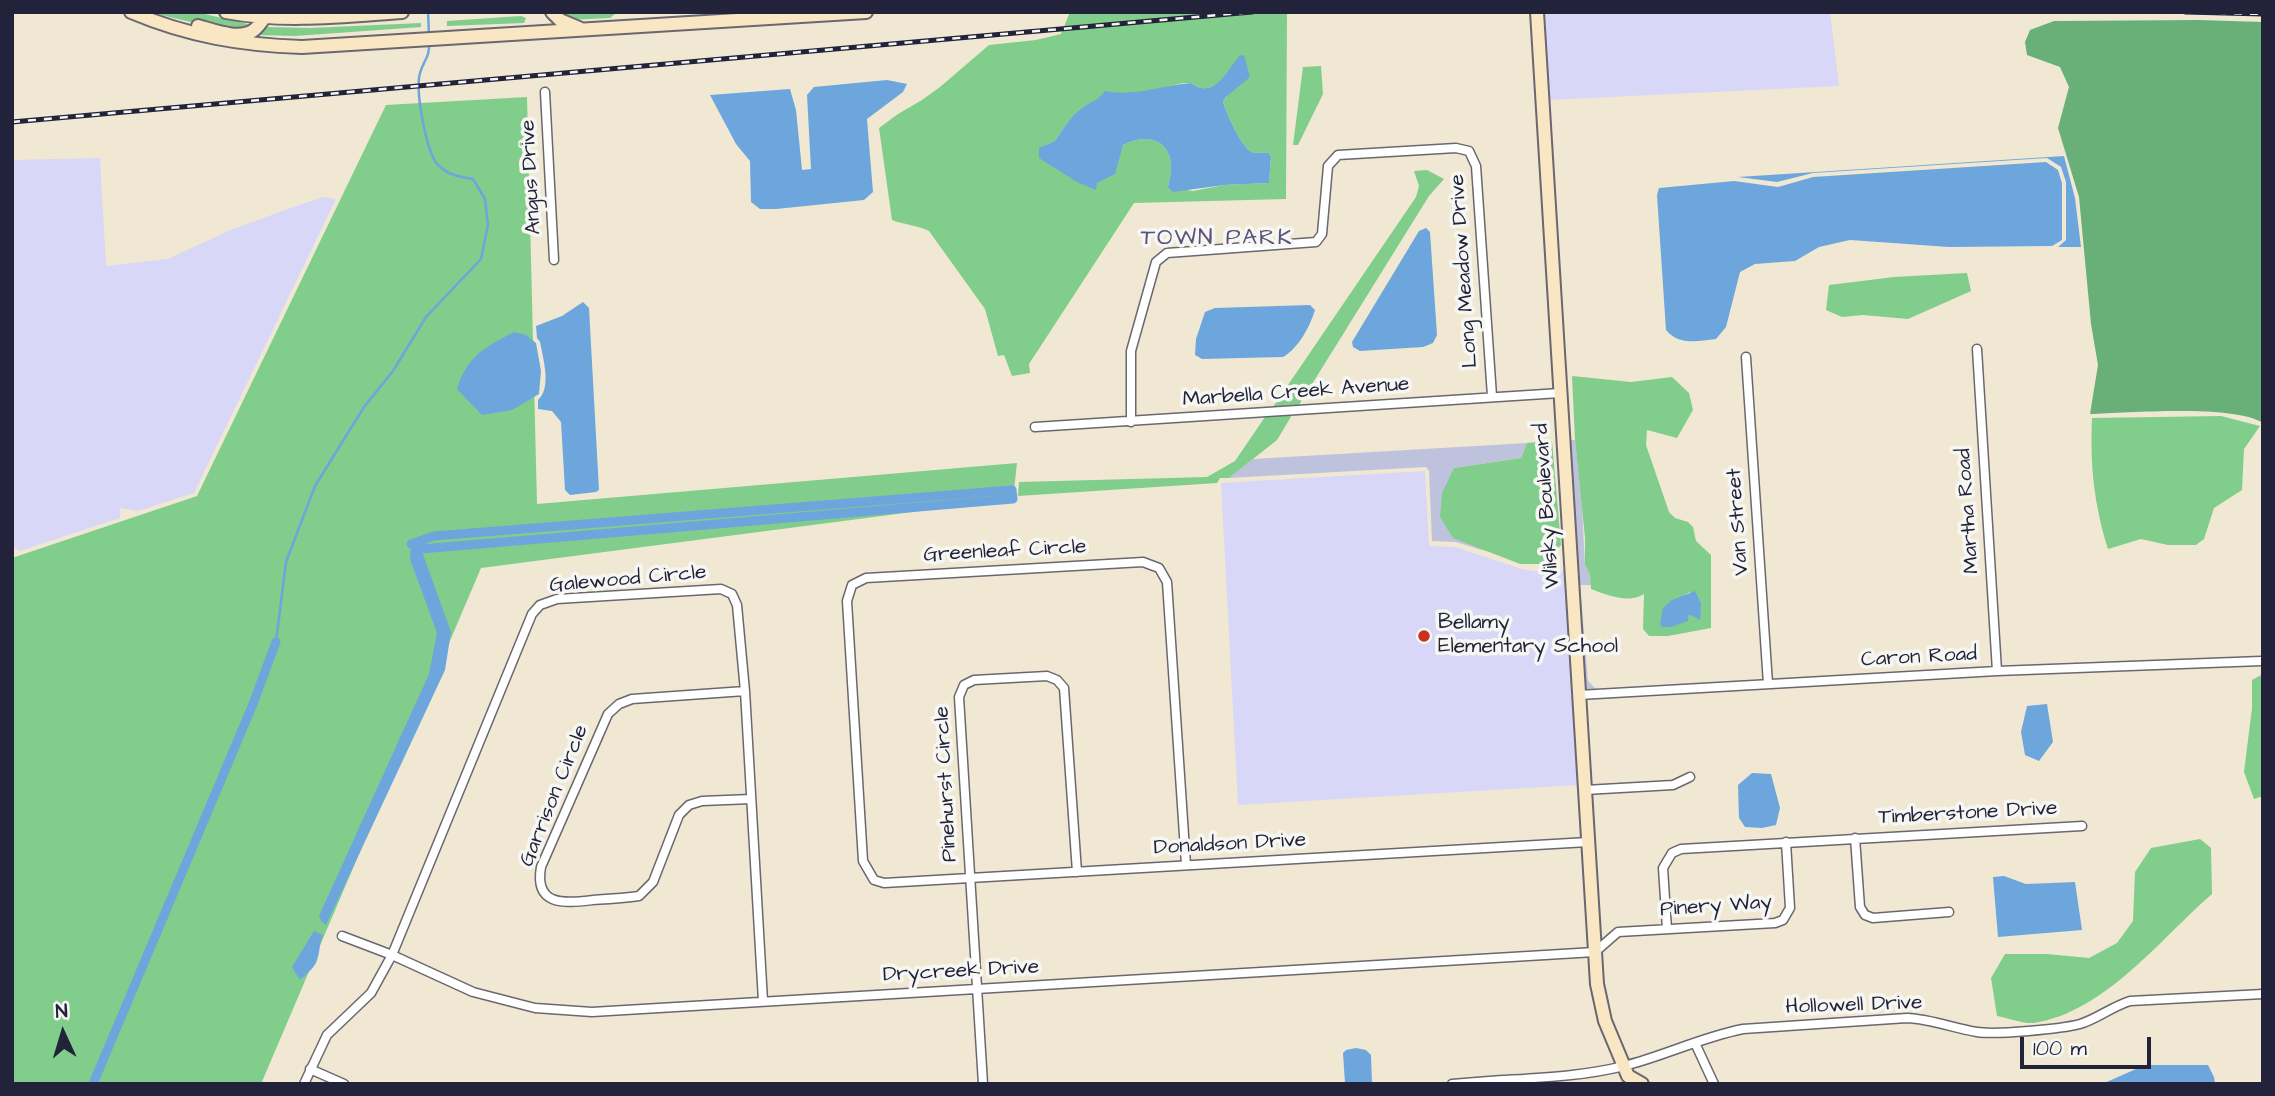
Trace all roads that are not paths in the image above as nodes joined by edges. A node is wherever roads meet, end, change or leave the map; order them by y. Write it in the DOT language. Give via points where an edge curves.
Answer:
graph roads {
  1 [pos="131,12"];
  2 [pos="226,12"];
  3 [pos="401,12"];
  4 [pos="552,12"];
  5 [pos="641,12"];
  6 [pos="866,12"];
  7 [pos="1537,12"];
  8 [pos="265,17"];
  9 [pos="149,20"];
  10 [pos="642,26"];
  11 [pos="586,29"];
  12 [pos="545,92"];
  13 [pos="554,260"];
  14 [pos="1977,349"];
  15 [pos="1746,357"];
  16 [pos="1560,393"];
  17 [pos="1492,396"];
  18 [pos="1132,422"];
  19 [pos="1035,427"];
  20 [pos="2261,661"];
  21 [pos="1997,671"];
  22 [pos="1768,684"];
  23 [pos="745,691"];
  24 [pos="1579,695"];
  25 [pos="1690,777"];
  26 [pos="1585,790"];
  27 [pos="751,799"];
  28 [pos="2082,826"];
  29 [pos="1855,838"];
  30 [pos="1588,842"];
  31 [pos="1786,842"];
  32 [pos="1185,865"];
  33 [pos="1077,872"];
  34 [pos="971,878"];
  35 [pos="874,880"];
  36 [pos="1949,912"];
  37 [pos="1667,929"];
  38 [pos="342,936"];
  39 [pos="1595,952"];
  40 [pos="392,955"];
  41 [pos="978,988"];
  42 [pos="2263,994"];
  43 [pos="763,1001"];
  44 [pos="1695,1043"];
  45 [pos="310,1069"];
  46 [pos="1626,1075"];
  47 [pos="1489,1083"];
  48 [pos="304,1084"];
  49 [pos="344,1084"];
  50 [pos="983,1084"];
  51 [pos="1452,1084"];
  52 [pos="1642,1084"];
  53 [pos="1714,1084"];
  1 -- 9 [label="main road"];
  2 -- 8 [label="main road"];
  3 -- 8 [label="main road"];
  4 -- 11 [label="main road" via="560,20"];
  5 -- 10 [label="main road"];
  6 -- 10 [label="main road"];
  7 -- 16 [label="main road, Wilsky Boulevard"];
  8 -- 9 [label="main road" via="246,34"];
  9 -- 11 [label="main road" via="227,42 302,47"];
  10 -- 11 [label="main road"];
  12 -- 13 [label="street, Angus Drive"];
  14 -- 21 [label="street, Martha Road"];
  15 -- 22 [label="street, Van Street"];
  16 -- 17 [label="street, Marbella Creek Avenue"];
  16 -- 24 [label="main road, Wilsky Boulevard"];
  17 -- 18 [label="street, Marbella Creek Avenue"];
  17 -- 18 [label="street, Long Meadow Drive" via="1476,166 1469,151 1338,155 1328,166 1322,234 1316,242 1167,253 1156,262 1131,351"];
  18 -- 19 [label="street, Marbella Creek Avenue"];
  20 -- 21 [label="street, Caron Road"];
  21 -- 22 [label="street, Caron Road"];
  22 -- 24 [label="street, Caron Road"];
  23 -- 27 [label="street, Galewood Circle"];
  23 -- 27 [label="street, Garrison Circle" via="632,699 608,714 541,867 539,880 545,895 561,903 639,896 653,882 679,815 689,806 702,801"];
  23 -- 40 [label="street, Galewood Circle" via="737,606 732,594 721,589 557,599 540,605 532,614"];
  24 -- 26 [label="main road, Wilsky Boulevard"];
  25 -- 26 [label="street" via="1673,785"];
  26 -- 30 [label="main road, Wilsky Boulevard"];
  27 -- 43 [label="street, Galewood Circle"];
  28 -- 29 [label="street, Timberstone Drive"];
  29 -- 31 [label="street"];
  29 -- 36 [label="street" via="1860,907 1865,915"];
  30 -- 32 [label="street, Donaldson Drive"];
  30 -- 39 [label="main road, Wilsky Boulevard"];
  31 -- 37 [label="street" via="1672,853 1663,868"];
  31 -- 37 [label="street, Pinery Way" via="1790,908 1783,920"];
  32 -- 33 [label="street, Donaldson Drive"];
  32 -- 35 [label="street, Greenleaf Circle" via="1167,582 1159,568 1143,562 866,578 852,585 847,601 863,861"];
  33 -- 34 [label="street, Donaldson Drive"];
  33 -- 34 [label="street, Pinehurst Circle" via="1064,688 1047,677 974,680 964,685 958,697"];
  34 -- 35 [label="street, Donaldson Drive"];
  34 -- 41 [label="street"];
  37 -- 39 [label="street, Pinery Way" via="1618,932"];
  38 -- 40 [label="street, Drycreek Drive"];
  39 -- 41 [label="street, Drycreek Drive"];
  39 -- 46 [label="main road, Wilsky Boulevard" via="1602,1011"];
  40 -- 43 [label="street, Drycreek Drive" via="473,992 535,1008 592,1012"];
  40 -- 45 [label="street" via="371,993 327,1035"];
  41 -- 43 [label="street, Drycreek Drive"];
  41 -- 50 [label="street"];
  42 -- 44 [label="street, Hollowell Drive" via="2130,1001 2063,1028 1979,1032 1907,1018 1743,1029"];
  44 -- 46 [label="street, Hollowell Drive"];
  44 -- 53 [label="street"];
  45 -- 48 [label="street"];
  45 -- 49 [label="street"];
  46 -- 47 [label="street, Hollowell Drive"];
  46 -- 52 [label="main road"];
  47 -- 51 [label="street, Hollowell Drive"];
}
